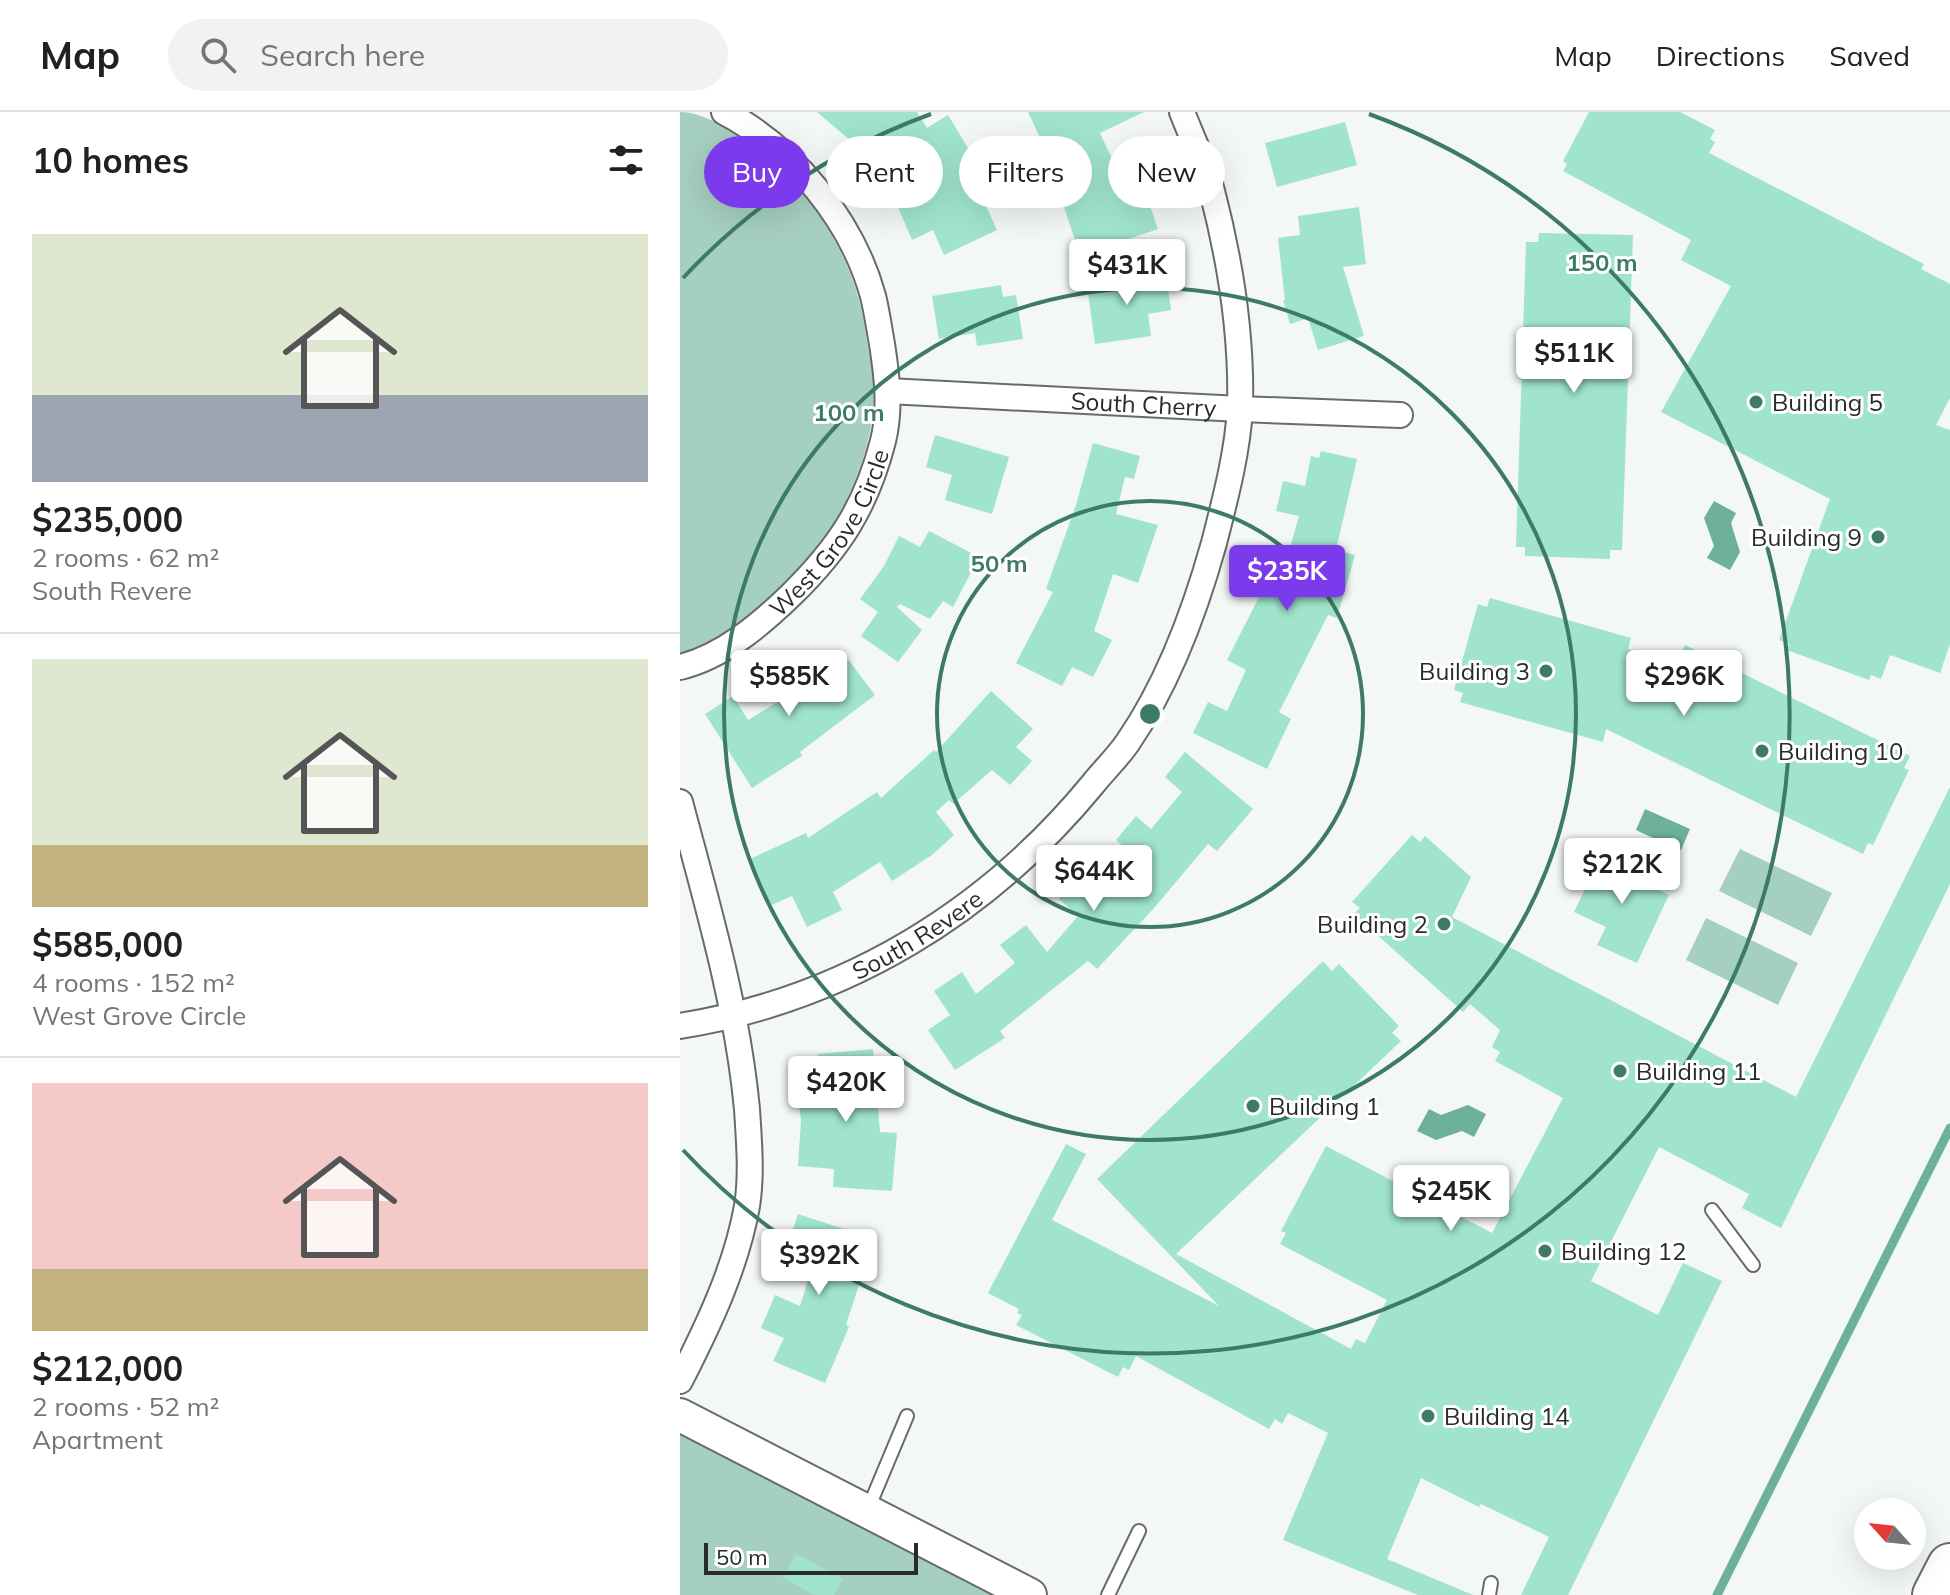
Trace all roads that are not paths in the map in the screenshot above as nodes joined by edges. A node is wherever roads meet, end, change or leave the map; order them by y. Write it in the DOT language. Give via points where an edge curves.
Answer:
graph roads {
  1 [pos="724,112"];
  2 [pos="1182,112"];
  3 [pos="888,391"];
  4 [pos="1240,409"];
  5 [pos="1400,415"];
  6 [pos="680,667"];
  7 [pos="680,802"];
  8 [pos="735,1016"];
  9 [pos="680,1026"];
  10 [pos="1712,1210"];
  11 [pos="1753,1265"];
  12 [pos="680,1381"];
  13 [pos="680,1415"];
  14 [pos="907,1416"];
  15 [pos="867,1511"];
  16 [pos="1139,1531"];
  17 [pos="1030,1595"];
  18 [pos="1108,1595"];
  1 -- 3 [label="street, West Grove Circle" via="750,125 788,156 849,237 873,295"];
  2 -- 4 [label="street, South Revere" via="1212,189 1229,274"];
  3 -- 4 [label="street, South Cherry"];
  3 -- 6 [label="street, West Grove Circle" via="883,438 849,528 777,609 739,639"];
  4 -- 5 [label="street, South Cherry"];
  4 -- 8 [label="street, South Revere" via="1227,494 1205,575 1165,677 1128,742 1068,815 1006,875 939,925 874,964"];
  7 -- 8 [label="street"];
  8 -- 9 [label="street, South Revere"];
  8 -- 12 [label="street" via="749,1141 747,1205 731,1266"];
  10 -- 11 [label="lane"];
  13 -- 15 [label="street"];
  14 -- 15 [label="lane"];
  15 -- 17 [label="street"];
  16 -- 18 [label="lane"];
}
